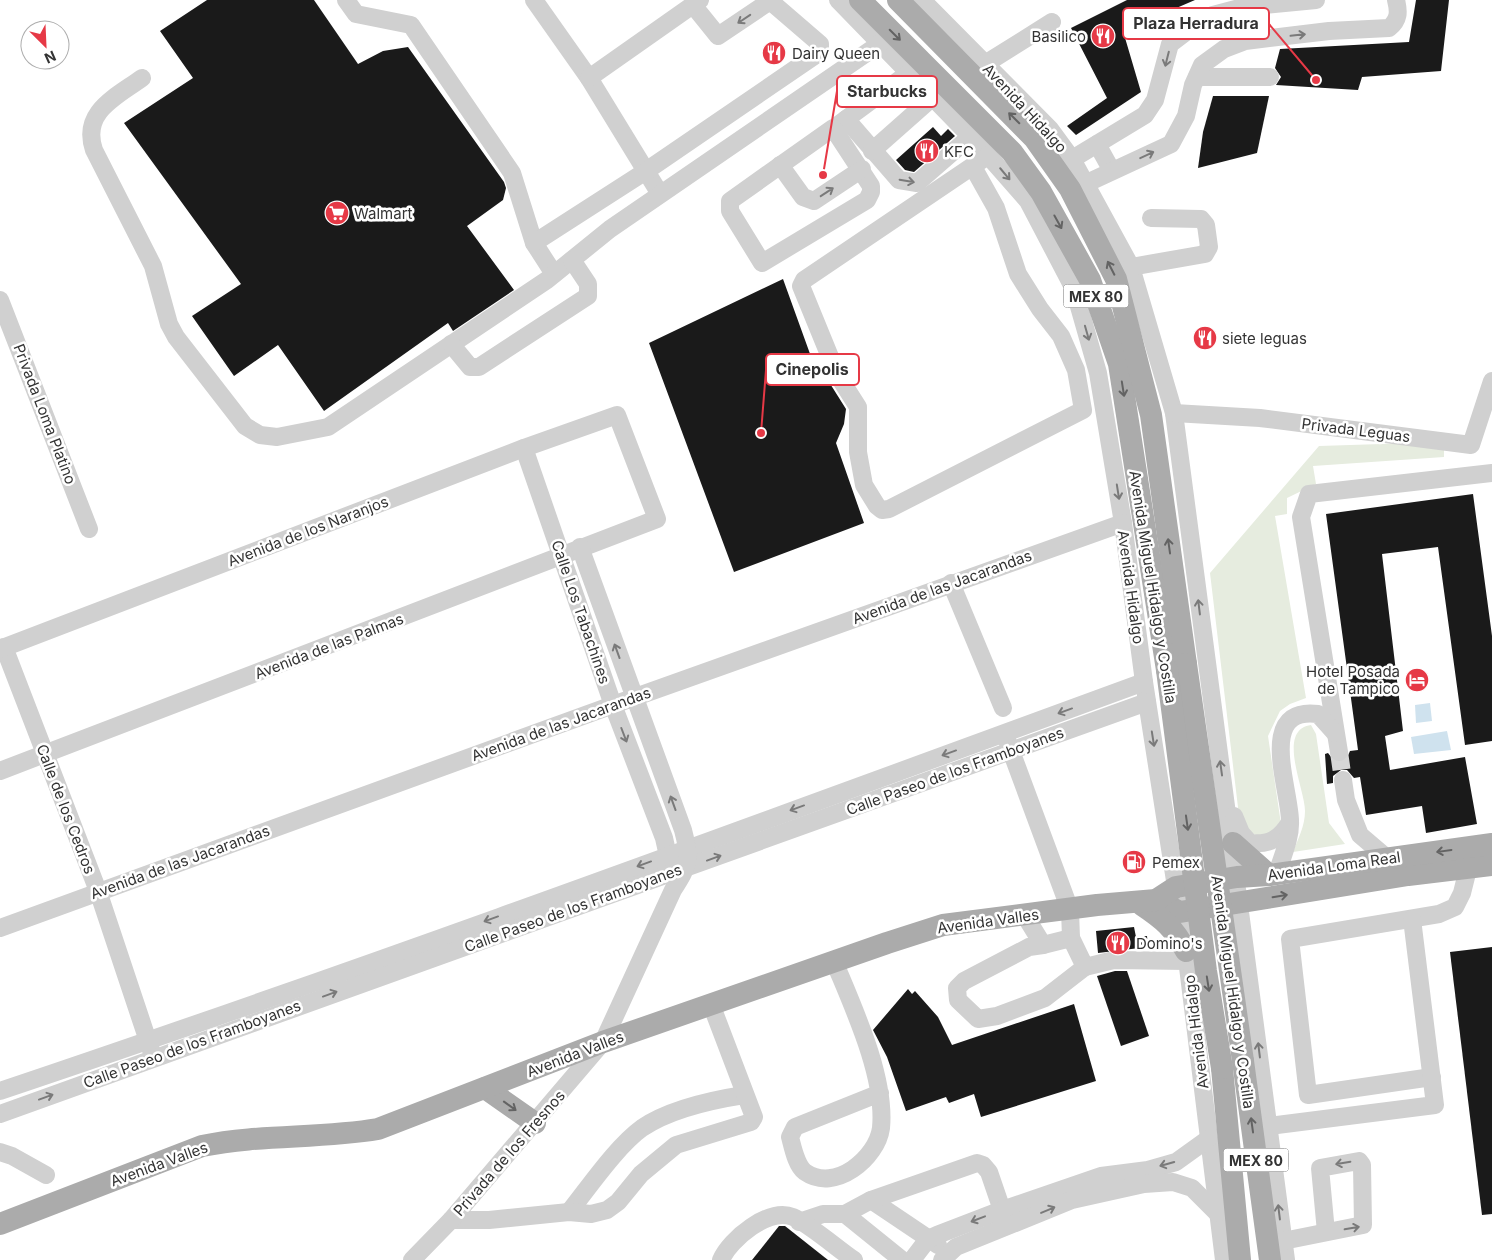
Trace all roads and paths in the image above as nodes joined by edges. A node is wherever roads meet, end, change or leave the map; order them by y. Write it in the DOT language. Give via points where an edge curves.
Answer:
graph roads {
  1 [pos="346,0"];
  2 [pos="534,0"];
  3 [pos="838,0"];
  4 [pos="860,0"];
  5 [pos="898,0"];
  6 [pos="922,0"];
  7 [pos="1316,0"];
  8 [pos="1396,0"];
  9 [pos="697,3"];
  10 [pos="1052,22"];
  11 [pos="881,43"];
  12 [pos="985,64"];
  13 [pos="910,72"];
  14 [pos="1197,77"];
  15 [pos="1270,77"];
  16 [pos="142,78"];
  17 [pos="589,78"];
  18 [pos="933,96"];
  19 [pos="839,124"];
  20 [pos="971,136"];
  21 [pos="1097,144"];
  22 [pos="872,151"];
  23 [pos="989,155"];
  24 [pos="1064,164"];
  25 [pos="780,166"];
  26 [pos="973,167"];
  27 [pos="862,169"];
  28 [pos="646,171"];
  29 [pos="1112,171"];
  30 [pos="1087,183"];
  31 [pos="660,194"];
  32 [pos="1034,196"];
  33 [pos="1151,218"];
  34 [pos="534,243"];
  35 [pos="572,260"];
  36 [pos="1131,267"];
  37 [pos="554,274"];
  38 [pos="0,300"];
  39 [pos="452,344"];
  40 [pos="1492,382"];
  41 [pos="1103,402"];
  42 [pos="1083,410"];
  43 [pos="1174,413"];
  44 [pos="524,448"];
  45 [pos="1492,473"];
  46 [pos="658,519"];
  47 [pos="1122,523"];
  48 [pos="89,529"];
  49 [pos="580,547"];
  50 [pos="561,557"];
  51 [pos="951,583"];
  52 [pos="2,648"];
  53 [pos="1176,667"];
  54 [pos="1144,682"];
  55 [pos="634,697"];
  56 [pos="1147,702"];
  57 [pos="1086,703"];
  58 [pos="613,705"];
  59 [pos="1003,708"];
  60 [pos="1094,721"];
  61 [pos="1004,733"];
  62 [pos="1336,734"];
  63 [pos="1011,750"];
  64 [pos="1338,752"];
  65 [pos="44,754"];
  66 [pos="0,771"];
  67 [pos="1343,780"];
  68 [pos="1225,793"];
  69 [pos="1290,822"];
  70 [pos="1492,844"];
  71 [pos="688,848"];
  72 [pos="1233,848"];
  73 [pos="669,855"];
  74 [pos="1387,859"];
  75 [pos="1172,864"];
  76 [pos="1492,865"];
  77 [pos="688,867"];
  78 [pos="1468,869"];
  79 [pos="671,873"];
  80 [pos="1273,874"];
  81 [pos="1408,875"];
  82 [pos="1237,877"];
  83 [pos="1176,887"];
  84 [pos="673,890"];
  85 [pos="98,891"];
  86 [pos="1147,901"];
  87 [pos="1070,910"];
  88 [pos="1242,912"];
  89 [pos="1024,914"];
  90 [pos="1412,919"];
  91 [pos="0,928"];
  92 [pos="1071,938"];
  93 [pos="1184,939"];
  94 [pos="1043,945"];
  95 [pos="834,961"];
  96 [pos="1086,967"];
  97 [pos="711,1004"];
  98 [pos="602,1042"];
  99 [pos="151,1050"];
  100 [pos="1432,1077"];
  101 [pos="485,1088"];
  102 [pos="0,1092"];
  103 [pos="880,1093"];
  104 [pos="744,1095"];
  105 [pos="0,1114"];
  106 [pos="535,1123"];
  107 [pos="1269,1126"];
  108 [pos="1208,1139"];
  109 [pos="0,1152"];
  110 [pos="46,1176"];
  111 [pos="871,1200"];
  112 [pos="1002,1210"];
  113 [pos="569,1212"];
  114 [pos="1217,1213"];
  115 [pos="845,1214"];
  116 [pos="451,1220"];
  117 [pos="799,1222"];
  118 [pos="0,1224"];
  119 [pos="1326,1232"];
  120 [pos="928,1239"];
  121 [pos="1283,1241"];
  122 [pos="947,1257"];
  123 [pos="412,1260"];
  124 [pos="721,1260"];
  125 [pos="854,1260"];
  126 [pos="902,1260"];
  127 [pos="912,1260"];
  128 [pos="1224,1260"];
  129 [pos="1240,1260"];
  130 [pos="1270,1260"];
  131 [pos="1286,1260"];
  1 -- 34 [label="street" via="356,14 411,25 512,173"];
  2 -- 17 [label="street"];
  3 -- 11 [label="street, Avenida Hidalgo"];
  4 -- 32 [label="main road, Avenida Miguel Hidalgo y Costilla / MEX 80, one-way" via="1012,152"];
  24 -- 5 [label="main road, Avenida Miguel Hidalgo y Costilla / MEX 80, one-way" via="1034,138"];
  6 -- 12 [label="street, Avenida Hidalgo"];
  7 -- 21 [label="street, one-way" via="1244,7 1213,15 1195,25 1170,44 1155,100 1145,115"];
  14 -- 8 [label="street, one-way" via="1202,65 1224,49 1244,41 1389,28 1396,22 1399,11"];
  9 -- 17 [label="street"];
  28 -- 9 [label="street, one-way" via="820,52 820,44 770,1 718,36"];
  10 -- 12 [label="street"];
  11 -- 13 [label="street, Avenida Hidalgo"];
  11 -- 31 [label="street"];
  12 -- 24 [label="street, Avenida Hidalgo" via="1050,129"];
  13 -- 18 [label="street, Avenida Hidalgo"];
  13 -- 19 [label="street"];
  14 -- 15 [label="street"];
  29 -- 14 [label="street, one-way" via="1171,144 1186,116"];
  16 -- 39 [label="street" via="99,111 91,124 90,137 153,266 176,337 245,426 260,435 277,437 328,427"];
  17 -- 28 [label="street"];
  18 -- 20 [label="street, Avenida Hidalgo"];
  18 -- 22 [label="street"];
  19 -- 22 [label="street"];
  19 -- 25 [label="street"];
  19 -- 27 [label="street"];
  22 -- 20 [label="street, one-way" via="899,180 917,183"];
  20 -- 23 [label="street, Avenida Hidalgo"];
  21 -- 24 [label="street"];
  21 -- 29 [label="street"];
  23 -- 26 [label="street"];
  23 -- 32 [label="street, Avenida Hidalgo, one-way"];
  24 -- 30 [label="street, Avenida Hidalgo"];
  53 -- 24 [label="main road, Avenida Miguel Hidalgo y Costilla / MEX 80, one-way" via="1151,415 1116,279 1070,189"];
  25 -- 27 [label="street, one-way" via="803,197 814,201"];
  25 -- 27 [label="street" via="730,201 728,206 762,263 868,200 870,186"];
  26 -- 42 [label="street" via="996,208 1018,274 1061,336 1076,370"];
  26 -- 42 [label="street" via="804,280 801,286 837,374 858,407 858,452 864,485 877,506 882,510 889,509"];
  28 -- 31 [label="street"];
  28 -- 34 [label="street"];
  29 -- 30 [label="street"];
  30 -- 36 [label="street, Avenida Hidalgo"];
  31 -- 35 [label="street"];
  32 -- 41 [label="street, Avenida Hidalgo, one-way" via="1074,290"];
  32 -- 53 [label="main road, Avenida Miguel Hidalgo y Costilla / MEX 80, one-way" via="1090,280 1119,364"];
  33 -- 36 [label="street" via="1201,219 1206,225 1209,247 1205,254"];
  34 -- 37 [label="street"];
  35 -- 37 [label="street"];
  35 -- 39 [label="street" via="588,284 588,296 479,367 470,367"];
  36 -- 43 [label="street, Avenida Hidalgo"];
  37 -- 39 [label="street"];
  38 -- 48 [label="street, Privada Loma Platino"];
  40 -- 43 [label="street, Privada Leguas" via="1471,444 1260,418"];
  41 -- 42 [label="street"];
  41 -- 47 [label="street, Avenida Hidalgo, one-way"];
  68 -- 43 [label="street, Avenida Hidalgo, one-way"];
  44 -- 46 [label="street, Avenida de los Naranjos" via="617,415"];
  44 -- 50 [label="street, Calle Los Tabachines"];
  44 -- 52 [label="street, Avenida de los Naranjos"];
  45 -- 62 [label="street" via="1310,494 1301,516"];
  46 -- 49 [label="street, Avenida de las Palmas"];
  47 -- 51 [label="street, Avenida de las Jacarandas"];
  47 -- 54 [label="street, Avenida Hidalgo"];
  49 -- 50 [label="street, Avenida de las Palmas"];
  55 -- 49 [label="street, Calle Los Tabachines, one-way"];
  50 -- 58 [label="street, Calle Los Tabachines"];
  50 -- 65 [label="street, Avenida de las Palmas"];
  51 -- 55 [label="street, Avenida de las Jacarandas"];
  51 -- 59 [label="street"];
  52 -- 65 [label="street, Calle de los Cedros"];
  53 -- 129 [label="main road, Avenida Miguel Hidalgo y Costilla / MEX 80, one-way, bridge" via="1206,971 1222,1068"];
  130 -- 53 [label="main road, Avenida Miguel Hidalgo y Costilla / MEX 80, one-way, bridge" via="1243,1061"];
  54 -- 56 [label="street, Avenida Hidalgo"];
  54 -- 57 [label="street, Calle Paseo de los Framboyanes"];
  55 -- 58 [label="street, Avenida de las Jacarandas"];
  71 -- 55 [label="street, Calle Los Tabachines, one-way"];
  56 -- 60 [label="street, Calle Paseo de los Framboyanes"];
  56 -- 75 [label="street, Avenida Hidalgo, one-way"];
  57 -- 60 [label="street"];
  57 -- 61 [label="street, Calle Paseo de los Framboyanes, one-way"];
  58 -- 73 [label="street, Calle Los Tabachines, one-way"];
  58 -- 85 [label="street, Avenida de las Jacarandas"];
  60 -- 63 [label="street, Calle Paseo de los Framboyanes"];
  61 -- 63 [label="street"];
  61 -- 71 [label="street, Calle Paseo de los Framboyanes, one-way"];
  62 -- 64 [label="street"];
  62 -- 69 [label="street" via="1318,714 1306,712 1286,723 1280,736 1280,750"];
  77 -- 63 [label="street, Calle Paseo de los Framboyanes, one-way"];
  63 -- 87 [label="street"];
  65 -- 66 [label="street, Avenida de las Palmas"];
  65 -- 85 [label="street, Calle de los Cedros"];
  67 -- 74 [label="street" via="1346,800 1360,835"];
  68 -- 69 [label="street" via="1241,833 1250,843 1273,841"];
  68 -- 72 [label="street, Avenida Hidalgo"];
  69 -- 80 [label="street"];
  70 -- 74 [label="main road, Avenida Loma Real, one-way"];
  71 -- 73 [label="street, Calle Paseo de los Framboyanes"];
  71 -- 77 [label="street, Calle Los Tabachines"];
  72 -- 75 [label="street" via="1227,857 1181,867"];
  72 -- 80 [label="main road"];
  72 -- 82 [label="street, Avenida Hidalgo"];
  73 -- 79 [label="street, Calle Los Tabachines"];
  73 -- 99 [label="street, Calle Paseo de los Framboyanes, one-way"];
  74 -- 80 [label="main road, Avenida Loma Real"];
  74 -- 81 [label="street"];
  75 -- 83 [label="street, Avenida Hidalgo"];
  76 -- 78 [label="main road, Avenida Loma Real"];
  77 -- 79 [label="street, Calle Paseo de los Framboyanes"];
  77 -- 84 [label="street"];
  78 -- 81 [label="main road, Avenida Loma Real"];
  78 -- 90 [label="street" via="1455,907"];
  79 -- 84 [label="street, Calle Los Tabachines"];
  99 -- 79 [label="street, Calle Paseo de los Framboyanes, one-way"];
  80 -- 82 [label="main road, Avenida Loma Real"];
  88 -- 81 [label="main road, Avenida Loma Real, one-way"];
  82 -- 83 [label="main road, Avenida Loma Real"];
  82 -- 88 [label="street, Avenida Hidalgo"];
  83 -- 86 [label="main road, Avenida Valles"];
  83 -- 93 [label="street, Avenida Hidalgo"];
  84 -- 98 [label="street"];
  85 -- 91 [label="street, Avenida de las Jacarandas"];
  85 -- 99 [label="street, Calle de los Cedros"];
  86 -- 87 [label="main road, Avenida Valles"];
  86 -- 93 [label="main road"];
  86 -- 93 [label="main road"];
  87 -- 89 [label="main road, Avenida Valles"];
  87 -- 92 [label="street"];
  88 -- 93 [label="main road, Avenida Loma Real"];
  107 -- 88 [label="street, Avenida Hidalgo, one-way"];
  89 -- 94 [label="street"];
  89 -- 95 [label="main road, Avenida Valles" via="943,925"];
  90 -- 100 [label="street"];
  90 -- 100 [label="street" via="1290,939 1308,1095"];
  92 -- 94 [label="street"];
  92 -- 96 [label="street"];
  93 -- 96 [label="street"];
  93 -- 108 [label="street, Avenida Hidalgo"];
  94 -- 96 [label="street" via="1029,947 964,981 957,988 958,1000 978,1019 997,1016 1045,998"];
  95 -- 97 [label="main road, Avenida Valles"];
  95 -- 103 [label="street" via="861,1028"];
  97 -- 98 [label="main road, Avenida Valles"];
  97 -- 104 [label="street"];
  98 -- 101 [label="main road, Avenida Valles"];
  98 -- 106 [label="street, Privada de los Fresnos"];
  99 -- 102 [label="street, Calle Paseo de los Framboyanes"];
  105 -- 99 [label="street, Calle Paseo de los Framboyanes, one-way"];
  100 -- 107 [label="street" via="1435,1105"];
  101 -- 106 [label="main road, one-way"];
  101 -- 118 [label="main road, Avenida Valles" via="378,1129 341,1136 237,1139 202,1146"];
  103 -- 103 [label="street" via="881,1129 869,1157 852,1170 826,1178 805,1172 790,1138 796,1127"];
  104 -- 113 [label="street" via="712,1100 642,1128 605,1165"];
  104 -- 113 [label="street" via="752,1109 754,1117 751,1122 676,1145 641,1174 618,1202 607,1210 591,1214"];
  106 -- 116 [label="street, Privada de los Fresnos"];
  121 -- 107 [label="street, Avenida Hidalgo, one-way"];
  108 -- 112 [label="street, one-way" via="1176,1162 1148,1170 1101,1176"];
  108 -- 114 [label="street, Avenida Hidalgo"];
  109 -- 110 [label="street"];
  111 -- 112 [label="street" via="976,1163 989,1172"];
  111 -- 115 [label="street"];
  111 -- 120 [label="street"];
  112 -- 120 [label="street, one-way"];
  113 -- 116 [label="street" via="489,1220"];
  122 -- 114 [label="street, one-way" via="956,1247 1072,1200 1144,1184 1173,1182 1192,1188"];
  114 -- 128 [label="street, Avenida Hidalgo"];
  115 -- 117 [label="street" via="823,1214"];
  115 -- 126 [label="street"];
  116 -- 123 [label="street, Privada de los Fresnos"];
  117 -- 124 [label="street" via="792,1217 772,1218 749,1227 726,1250"];
  117 -- 125 [label="street"];
  119 -- 121 [label="street"];
  120 -- 122 [label="street"];
  120 -- 127 [label="street"];
  121 -- 131 [label="street, Avenida Hidalgo"];
}
